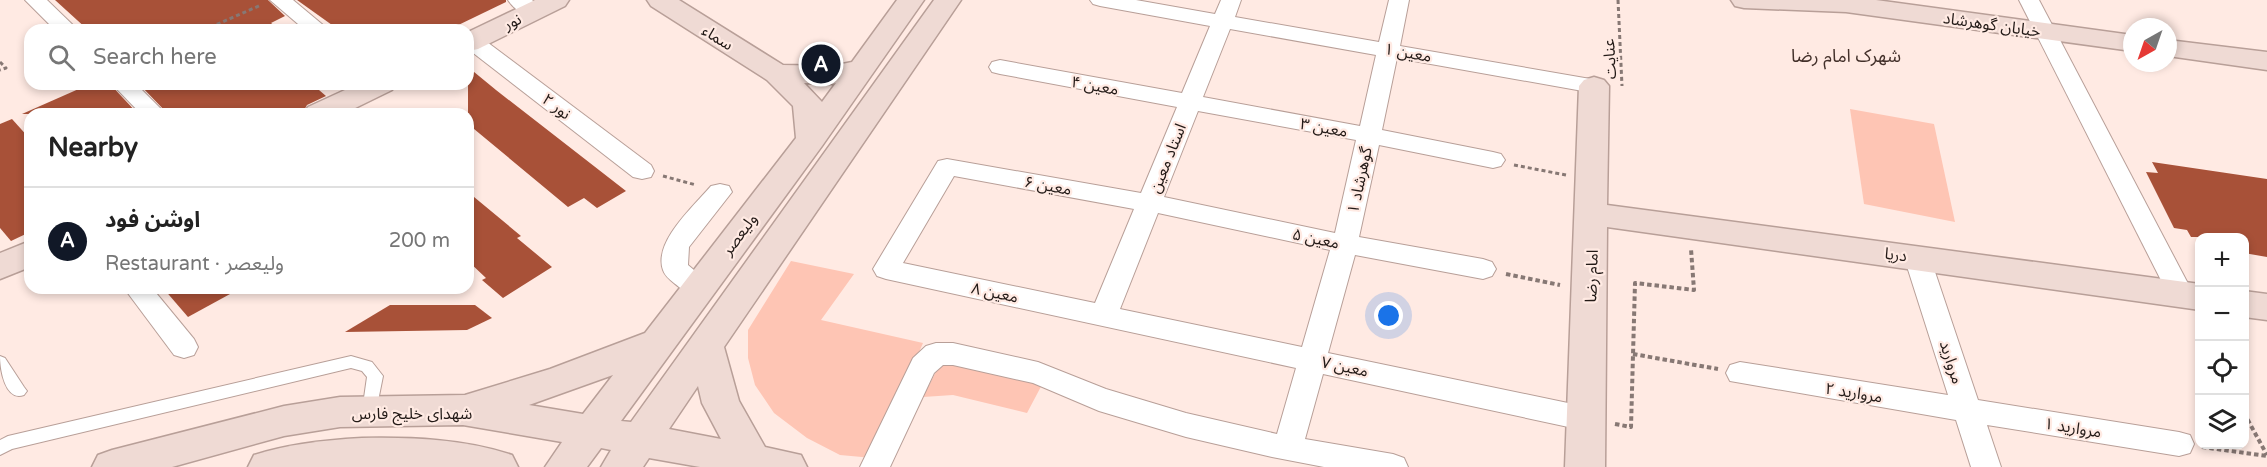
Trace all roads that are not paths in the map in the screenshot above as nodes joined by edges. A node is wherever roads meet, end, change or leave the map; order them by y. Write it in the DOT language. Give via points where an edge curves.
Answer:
graph roads {
  1 [pos="35,0"];
  2 [pos="660,0"];
  3 [pos="911,0"];
  4 [pos="948,0"];
  5 [pos="1100,0"];
  6 [pos="1399,0"];
  7 [pos="1744,0"];
  8 [pos="2029,0"];
  9 [pos="272,2"];
  10 [pos="536,4"];
  11 [pos="1227,10"];
  12 [pos="61,24"];
  13 [pos="308,24"];
  14 [pos="2044,32"];
  15 [pos="474,39"];
  16 [pos="2123,42"];
  17 [pos="474,46"];
  18 [pos="1389,49"];
  19 [pos="2177,49"];
  20 [pos="2267,62"];
  21 [pos="1000,67"];
  22 [pos="861,69"];
  23 [pos="777,74"];
  24 [pos="1594,86"];
  25 [pos="129,90"];
  26 [pos="369,90"];
  27 [pos="1190,102"];
  28 [pos="148,108"];
  29 [pos="332,108"];
  30 [pos="1369,135"];
  31 [pos="811,139"];
  32 [pos="1493,160"];
  33 [pos="642,171"];
  34 [pos="720,192"];
  35 [pos="1149,203"];
  36 [pos="1592,214"];
  37 [pos="1346,244"];
  38 [pos="1917,257"];
  39 [pos="886,269"];
  40 [pos="1483,269"];
  41 [pos="698,288"];
  42 [pos="142,294"];
  43 [pos="2190,296"];
  44 [pos="2249,305"];
  45 [pos="2267,307"];
  46 [pos="1104,315"];
  47 [pos="657,343"];
  48 [pos="706,346"];
  49 [pos="184,347"];
  50 [pos="1311,359"];
  51 [pos="0,362"];
  52 [pos="1740,374"];
  53 [pos="19,391"];
  54 [pos="462,410"];
  55 [pos="1968,410"];
  56 [pos="370,412"];
  57 [pos="1587,419"];
  58 [pos="592,431"];
  59 [pos="2179,444"];
  60 [pos="1288,447"];
  61 [pos="0,448"];
  62 [pos="631,453"];
  63 [pos="451,462"];
  64 [pos="770,464"];
  65 [pos="112,467"];
  66 [pos="268,467"];
  67 [pos="498,467"];
  68 [pos="565,467"];
  69 [pos="875,467"];
  70 [pos="1393,467"];
  71 [pos="1585,467"];
  72 [pos="1986,467"];
  1 -- 12 [label="street"];
  2 -- 23 [label="main road, سماء"];
  3 -- 22 [label="main road, ولیعصر"];
  4 -- 48 [label="main road"];
  5 -- 11 [label="street, معین ۱"];
  6 -- 18 [label="street, گوهرشاد ۱"];
  7 -- 14 [label="main road, خیابان گوهرشاد" via="1846,4"];
  8 -- 14 [label="street"];
  9 -- 13 [label="street"];
  10 -- 15 [label="main road, نور"];
  11 -- 18 [label="street, معین ۱"];
  11 -- 27 [label="street, استاد معین"];
  14 -- 16 [label="main road, خیابان گوهرشاد"];
  14 -- 43 [label="street"];
  17 -- 33 [label="street, نور ۲"];
  18 -- 24 [label="street, معین ۱"];
  18 -- 30 [label="street, گوهرشاد ۱"];
  19 -- 20 [label="main road"];
  21 -- 27 [label="street, معین ۴"];
  22 -- 23 [label="main road" via="832,75"];
  22 -- 31 [label="main road, ولیعصر"];
  23 -- 31 [label="main road, سماء" via="808,103"];
  24 -- 36 [label="main road, امام رضا"];
  25 -- 28 [label="street"];
  26 -- 29 [label="main road"];
  27 -- 30 [label="street, معین ۳"];
  27 -- 35 [label="street, استاد معین"];
  30 -- 32 [label="street, معین ۳"];
  30 -- 37 [label="street, گوهرشاد ۱"];
  31 -- 41 [label="main road, ولیعصر"];
  34 -- 41 [label="street" via="676,245 675,269"];
  35 -- 37 [label="street, معین ۵"];
  35 -- 39 [label="street, معین ۶" via="947,167"];
  35 -- 46 [label="street, استاد معین"];
  36 -- 38 [label="main road, دریا"];
  36 -- 57 [label="main road, امام رضا"];
  37 -- 40 [label="street, معین ۵"];
  37 -- 50 [label="street, گوهرشاد ۱"];
  38 -- 43 [label="main road, دریا"];
  38 -- 55 [label="street, مروارید"];
  39 -- 46 [label="street, معین ۸"];
  41 -- 47 [label="main road, ولیعصر"];
  42 -- 49 [label="street"];
  44 -- 45 [label="main road"];
  46 -- 50 [label="street, معین ۷"];
  47 -- 54 [label="main road" via="559,381"];
  47 -- 58 [label="main road, ولیعصر"];
  48 -- 62 [label="main road"];
  48 -- 64 [label="main road" via="721,403"];
  50 -- 57 [label="street, معین ۷"];
  50 -- 60 [label="street, گوهرشاد ۱"];
  51 -- 53 [label="lane"];
  52 -- 55 [label="street, مروارید ۲"];
  54 -- 56 [label="main road, شهدای خلیج فارس"];
  54 -- 58 [label="main road, شهدای خلیج فارس"];
  55 -- 59 [label="street, مروارید ۱"];
  55 -- 72 [label="street, مروارید"];
  56 -- 61 [label="lane" via="375,376 367,366 351,362"];
  56 -- 65 [label="main road, شهدای خلیج فارس" via="340,412 284,421"];
  57 -- 71 [label="main road, امام رضا"];
  58 -- 62 [label="main road, شهدای خلیج فارس"];
  58 -- 68 [label="main road, ولیعصر"];
  60 -- 69 [label="street" via="1186,425 1110,402 1038,373 953,354 936,354 923,366"];
  60 -- 70 [label="street"];
  62 -- 64 [label="main road, شهدای خلیج فارس"];
  63 -- 66 [label="main road" via="406,454 340,455"];
  63 -- 67 [label="main road"];
}
